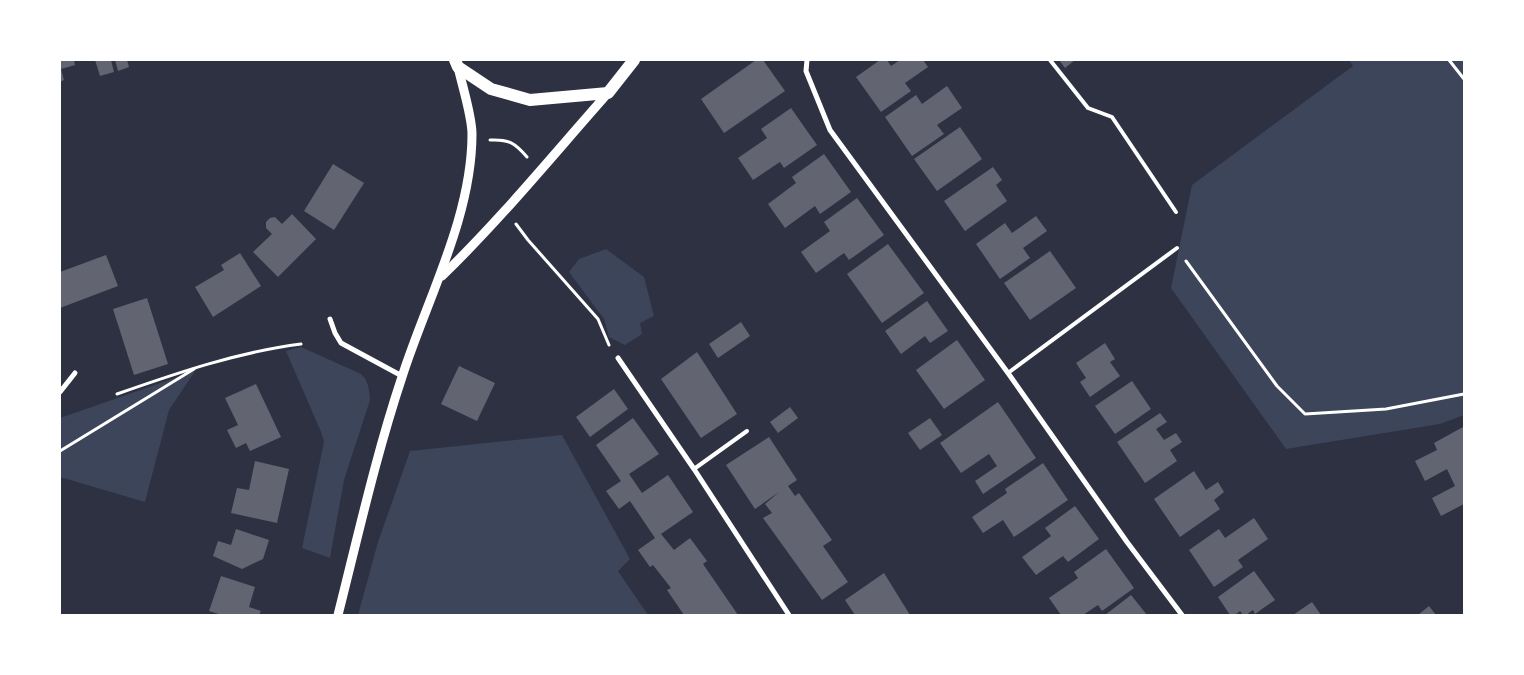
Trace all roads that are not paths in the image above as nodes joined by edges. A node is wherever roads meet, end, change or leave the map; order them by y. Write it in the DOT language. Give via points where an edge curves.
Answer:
graph roads {
  1 [pos="634,60"];
  2 [pos="807,60"];
  3 [pos="1050,60"];
  4 [pos="456,63"];
  5 [pos="608,93"];
  6 [pos="1176,212"];
  7 [pos="1177,248"];
  8 [pos="440,278"];
  9 [pos="330,318"];
  10 [pos="618,358"];
  11 [pos="75,373"];
  12 [pos="1008,373"];
  13 [pos="402,376"];
  14 [pos="60,392"];
  15 [pos="747,431"];
  16 [pos="694,469"];
  17 [pos="338,615"];
  18 [pos="789,615"];
  19 [pos="1182,615"];
  1 -- 5 [label="main road"];
  2 -- 12 [label="street" via="806,71 830,130"];
  3 -- 6 [label="lane" via="1088,108 1112,116"];
  4 -- 5 [label="main road" via="492,89 530,100"];
  4 -- 8 [label="street" via="472,131 471,166"];
  5 -- 8 [label="street" via="474,245"];
  7 -- 12 [label="lane"];
  8 -- 13 [label="street"];
  9 -- 13 [label="street" via="341,343"];
  10 -- 16 [label="street"];
  11 -- 14 [label="street"];
  12 -- 19 [label="street"];
  13 -- 17 [label="street"];
  15 -- 16 [label="lane"];
  16 -- 18 [label="street"];
}
